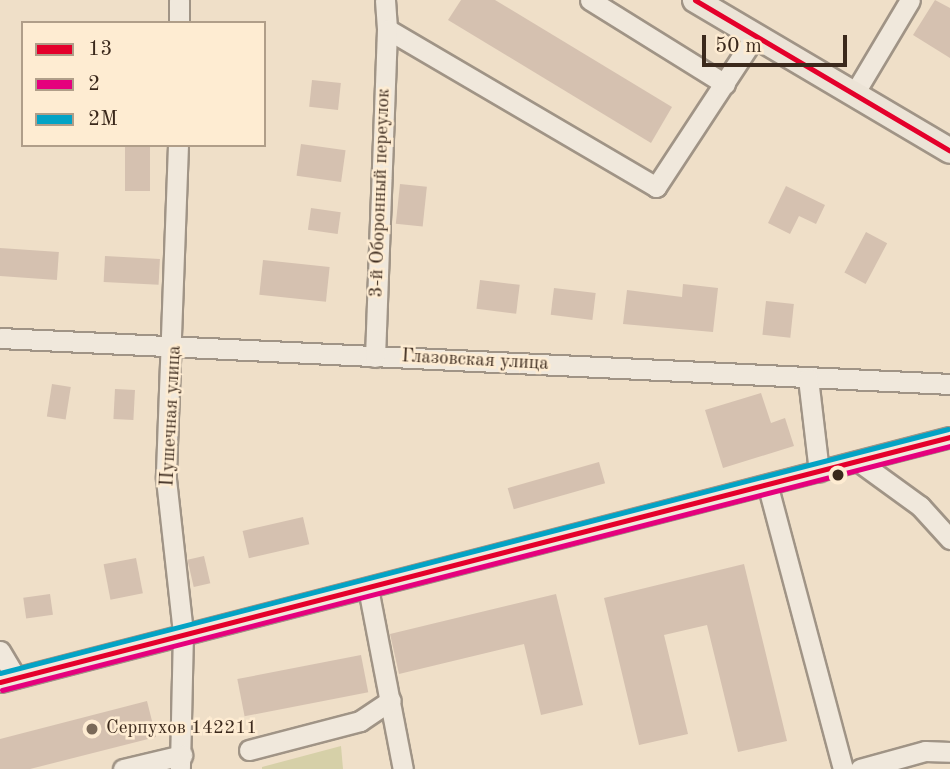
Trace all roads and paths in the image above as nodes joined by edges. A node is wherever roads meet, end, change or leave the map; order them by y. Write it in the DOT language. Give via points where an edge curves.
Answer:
graph roads {
  1 [pos="179,0"];
  2 [pos="385,0"];
  3 [pos="590,0"];
  4 [pos="695,0"];
  5 [pos="910,0"];
  6 [pos="179,21"];
  7 [pos="387,29"];
  8 [pos="755,36"];
  9 [pos="725,84"];
  10 [pos="855,94"];
  11 [pos="178,147"];
  12 [pos="950,151"];
  13 [pos="0,338"];
  14 [pos="175,349"];
  15 [pos="375,357"];
  16 [pos="808,378"];
  17 [pos="950,384"];
  18 [pos="950,437"];
  19 [pos="858,461"];
  20 [pos="819,471"];
  21 [pos="768,486"];
  22 [pos="950,539"];
  23 [pos="368,588"];
  24 [pos="183,632"];
  25 [pos="0,651"];
  26 [pos="8,680"];
  27 [pos="395,705"];
  28 [pos="249,750"];
  29 [pos="950,752"];
  30 [pos="181,762"];
  31 [pos="123,769"];
  32 [pos="404,769"];
  33 [pos="844,769"];
  34 [pos="860,769"];
  1 -- 6 [label="street"];
  2 -- 7 [label="street, 3-й Оборонный переулок"];
  3 -- 9 [label="street"];
  4 -- 8 [label="main road"];
  5 -- 10 [label="street"];
  7 -- 9 [label="street" via="656,187"];
  7 -- 15 [label="street, 3-й Оборонный переулок"];
  8 -- 9 [label="street"];
  8 -- 10 [label="main road"];
  10 -- 12 [label="main road"];
  11 -- 14 [label="street, Пушечная улица"];
  13 -- 14 [label="street, Глазовская улица"];
  14 -- 15 [label="street, Глазовская улица"];
  14 -- 24 [label="street, Пушечная улица" via="166,479"];
  15 -- 16 [label="street, Глазовская улица"];
  16 -- 17 [label="street, Глазовская улица"];
  16 -- 20 [label="street"];
  18 -- 19 [label="street"];
  19 -- 20 [label="street"];
  19 -- 22 [label="street" via="920,506"];
  20 -- 21 [label="street"];
  21 -- 23 [label="street"];
  21 -- 33 [label="street"];
  23 -- 24 [label="street"];
  23 -- 27 [label="street"];
  24 -- 26 [label="street"];
  24 -- 30 [label="street, Пушечная улица"];
  25 -- 26 [label="street"];
  27 -- 28 [label="street" via="360,721"];
  27 -- 32 [label="street"];
  29 -- 34 [label="street" via="925,751"];
  30 -- 31 [label="street"];
}
